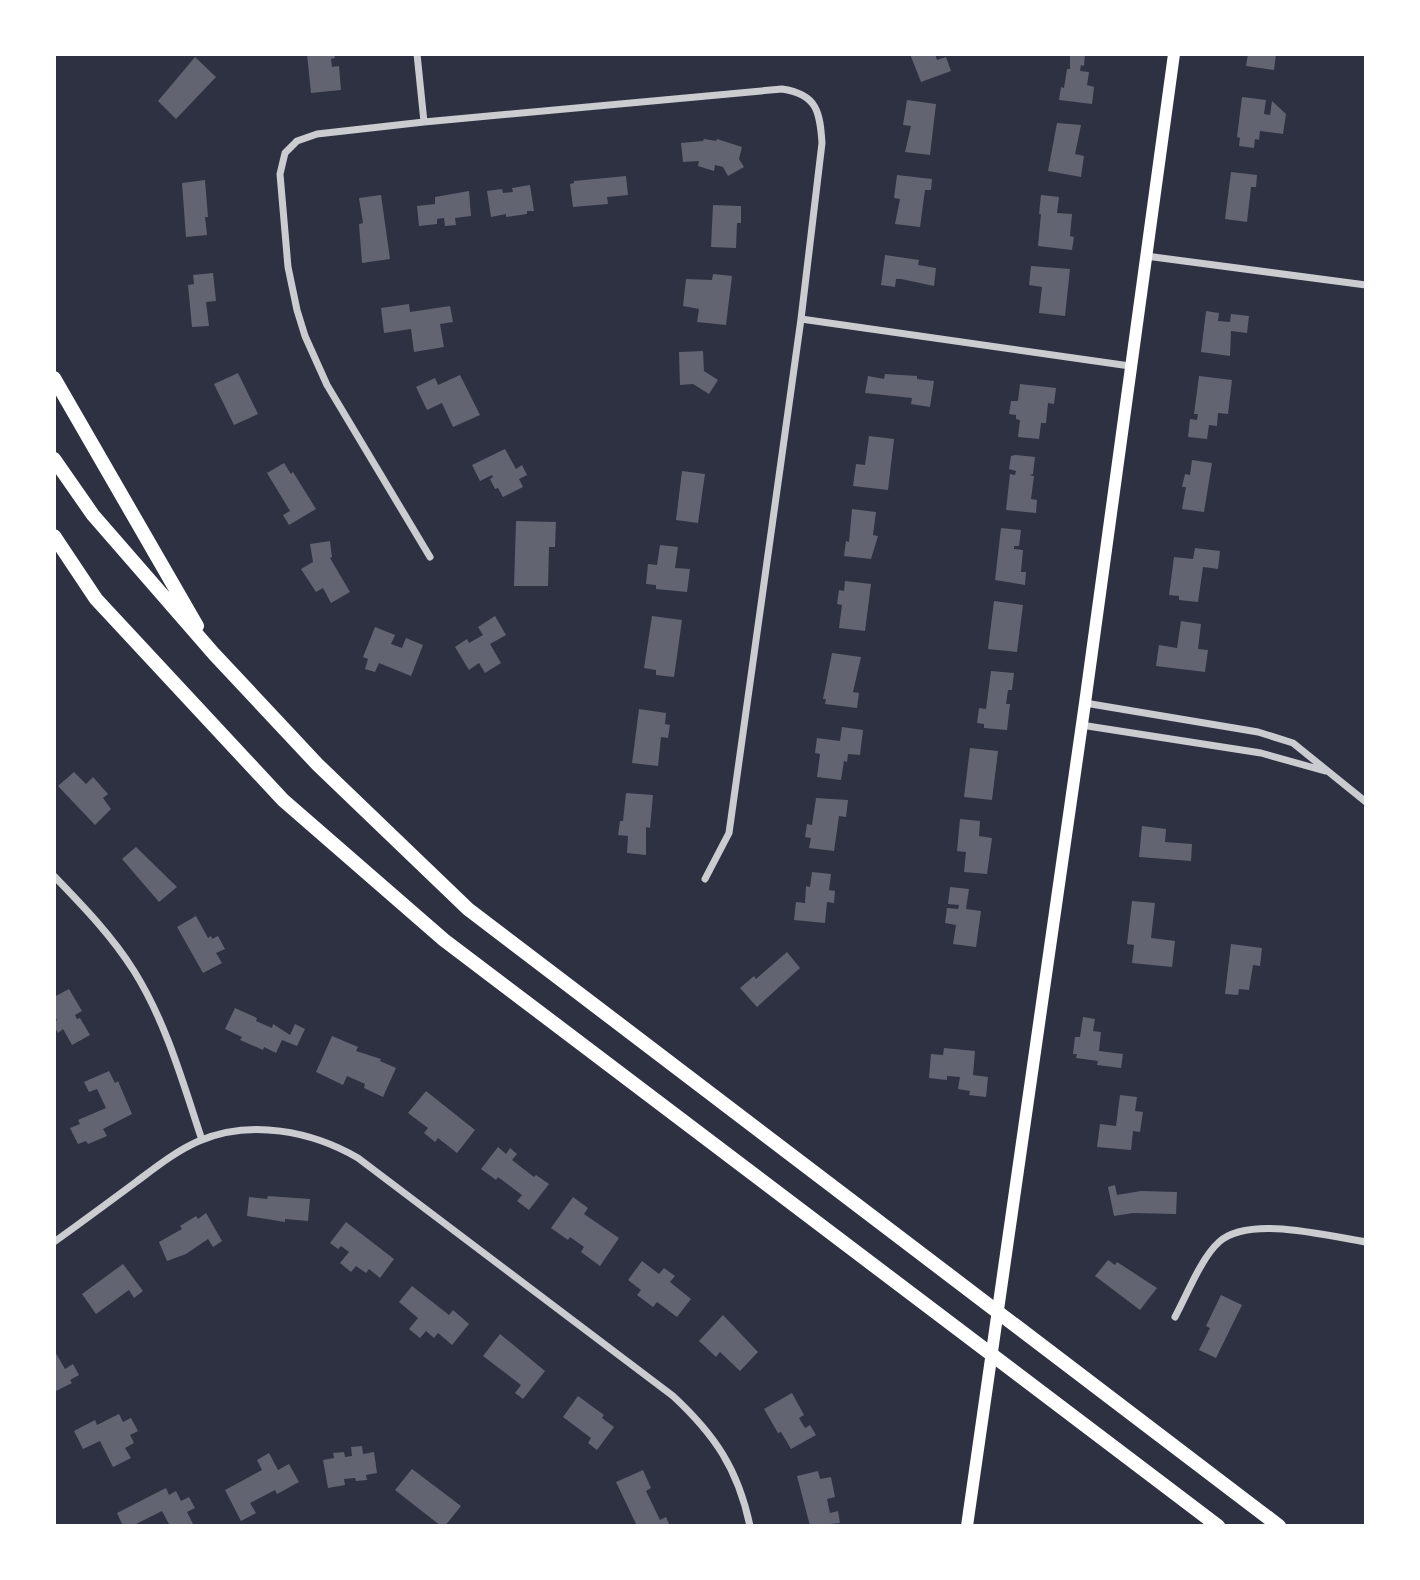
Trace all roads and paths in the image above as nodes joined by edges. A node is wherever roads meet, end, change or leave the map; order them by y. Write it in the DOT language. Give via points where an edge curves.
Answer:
graph roads {
  1 [pos="417,54"];
  2 [pos="1174,54"];
  3 [pos="424,122"];
  4 [pos="1145,256"];
  5 [pos="1366,285"];
  6 [pos="801,319"];
  7 [pos="1130,366"];
  8 [pos="54,377"];
  9 [pos="54,459"];
  10 [pos="54,536"];
  11 [pos="54,554"];
  12 [pos="430,557"];
  13 [pos="96,598"];
  14 [pos="214,654"];
  15 [pos="1085,703"];
  16 [pos="1081,725"];
  17 [pos="1331,773"];
  18 [pos="1366,802"];
  19 [pos="54,876"];
  20 [pos="705,879"];
  21 [pos="202,1140"];
  22 [pos="54,1242"];
  23 [pos="1366,1242"];
  24 [pos="1175,1317"];
  25 [pos="750,1526"];
  26 [pos="967,1526"];
  27 [pos="1218,1526"];
  28 [pos="1279,1526"];
  1 -- 3 [label="street"];
  2 -- 4 [label="main road"];
  3 -- 6 [label="street" via="782,89 804,95 817,110 822,143"];
  3 -- 12 [label="street" via="306,137 290,146 279,174 292,288 316,363"];
  4 -- 5 [label="street"];
  4 -- 7 [label="main road"];
  6 -- 7 [label="street"];
  6 -- 20 [label="street" via="729,832"];
  7 -- 15 [label="main road"];
  8 -- 14 [label="highway"];
  9 -- 14 [label="highway" via="93,515"];
  10 -- 13 [label="highway"];
  11 -- 13 [label="highway"];
  13 -- 27 [label="highway" via="284,800 444,940"];
  14 -- 28 [label="highway" via="318,765 468,909"];
  15 -- 16 [label="main road"];
  15 -- 17 [label="street" via="1258,732 1293,743"];
  16 -- 17 [label="street" via="1261,753"];
  16 -- 26 [label="main road"];
  17 -- 18 [label="street"];
  19 -- 21 [label="street" via="93,916 151,1001"];
  21 -- 22 [label="street" via="169,1157"];
  21 -- 25 [label="street" via="239,1131 276,1130 312,1137 358,1157 649,1376 697,1418 729,1462"];
  23 -- 24 [label="street" via="1259,1227 1233,1233 1218,1242 1208,1256"];
}
